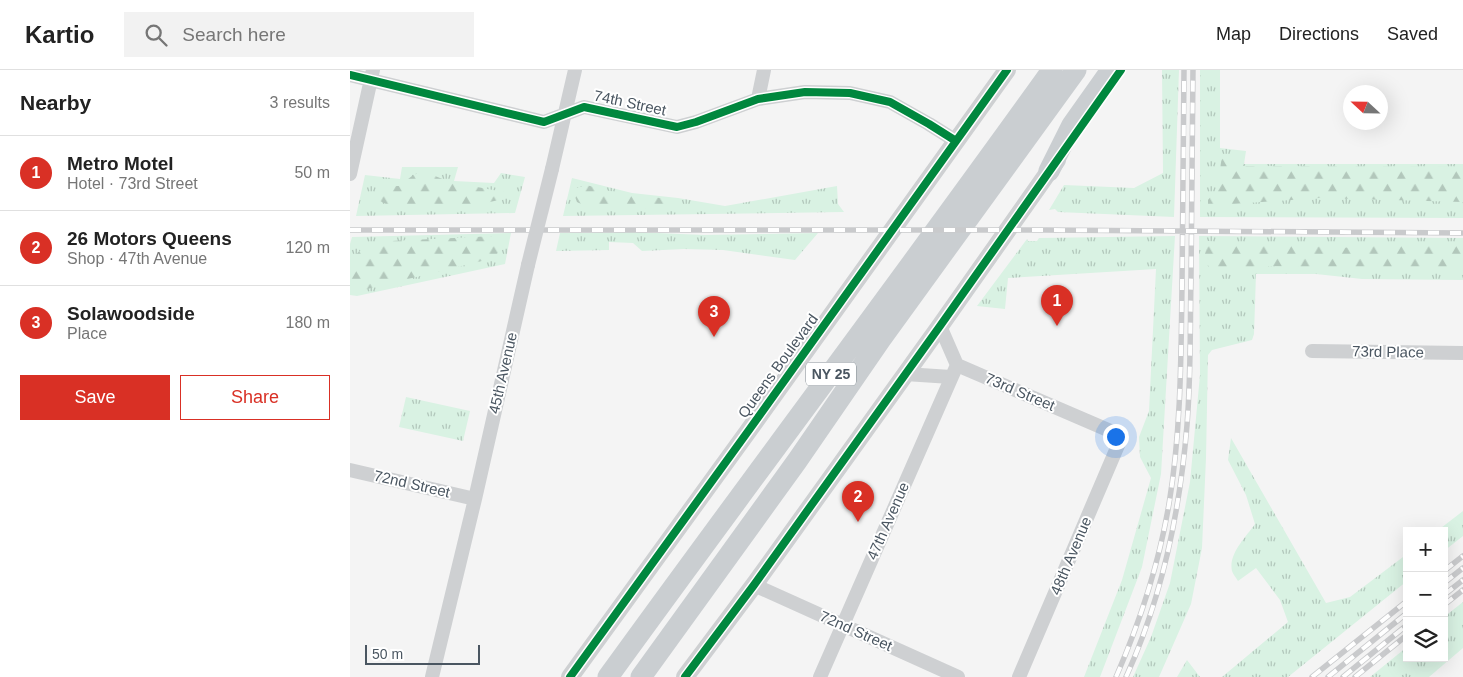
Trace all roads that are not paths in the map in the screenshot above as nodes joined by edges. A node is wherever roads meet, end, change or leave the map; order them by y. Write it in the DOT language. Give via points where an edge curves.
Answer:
graph roads {
  1 [pos="575,70"];
  2 [pos="764,70"];
  3 [pos="1007,70"];
  4 [pos="1052,70"];
  5 [pos="1076,70"];
  6 [pos="1111,70"];
  7 [pos="1121,70"];
  8 [pos="350,75"];
  9 [pos="372,75"];
  10 [pos="758,99"];
  11 [pos="565,114"];
  12 [pos="956,141"];
  13 [pos="351,167"];
  14 [pos="1049,171"];
  15 [pos="940,326"];
  16 [pos="1312,351"];
  17 [pos="1463,353"];
  18 [pos="954,371"];
  19 [pos="905,374"];
  20 [pos="1122,436"];
  21 [pos="350,470"];
  22 [pos="475,499"];
  23 [pos="754,585"];
  24 [pos="843,625"];
  25 [pos="432,677"];
  26 [pos="570,677"];
  27 [pos="608,677"];
  28 [pos="641,677"];
  29 [pos="685,677"];
  30 [pos="820,677"];
  31 [pos="958,677"];
  32 [pos="1020,677"];
  1 -- 11 [label="street, 45th Avenue"];
  2 -- 10 [label="street"];
  3 -- 12 [label="street, Queens Boulevard"];
  4 -- 27 [label="main road, NY 25"];
  5 -- 28 [label="main road, NY 25"];
  6 -- 14 [label="main road" via="1072,126"];
  7 -- 14 [label="street"];
  8 -- 9 [label="street, 74th Street"];
  9 -- 11 [label="street, 74th Street" via="544,122"];
  9 -- 13 [label="street"];
  10 -- 11 [label="street, 74th Street" via="678,127 584,107"];
  10 -- 12 [label="street, 74th Street" via="805,92 850,93 890,102"];
  11 -- 22 [label="street, 45th Avenue, bridge"];
  12 -- 26 [label="street, Queens Boulevard"];
  14 -- 15 [label="street"];
  15 -- 18 [label="street"];
  15 -- 19 [label="street"];
  16 -- 17 [label="street, 73rd Place"];
  18 -- 19 [label="street, 73rd Street"];
  18 -- 20 [label="street, 73rd Street"];
  18 -- 24 [label="street, 47th Avenue"];
  19 -- 23 [label="street"];
  20 -- 32 [label="street, 48th Avenue"];
  21 -- 22 [label="street, 72nd Street"];
  22 -- 25 [label="street, 45th Avenue"];
  23 -- 24 [label="street, 72nd Street"];
  23 -- 29 [label="street"];
  24 -- 30 [label="street, 47th Avenue"];
  24 -- 31 [label="street, 72nd Street"];
}
